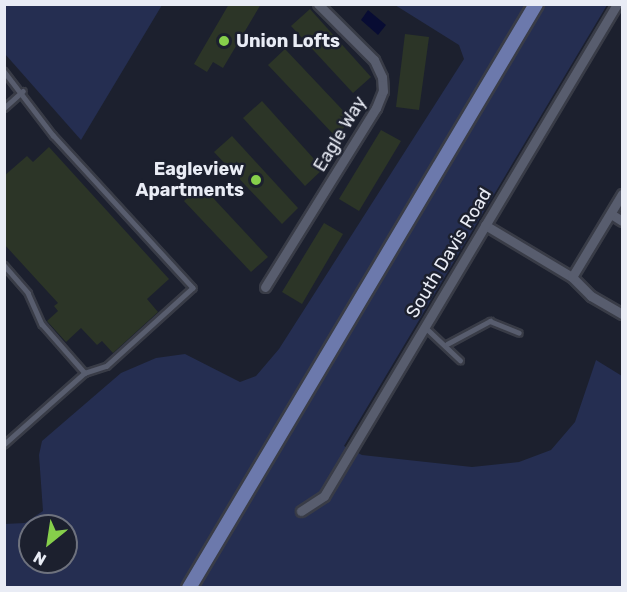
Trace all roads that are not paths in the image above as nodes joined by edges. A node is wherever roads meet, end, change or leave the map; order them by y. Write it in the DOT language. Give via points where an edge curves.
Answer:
graph roads {
  1 [pos="318,4"];
  2 [pos="536,4"];
  3 [pos="617,4"];
  4 [pos="4,71"];
  5 [pos="23,91"];
  6 [pos="4,108"];
  7 [pos="622,194"];
  8 [pos="610,214"];
  9 [pos="622,221"];
  10 [pos="485,225"];
  11 [pos="4,266"];
  12 [pos="572,277"];
  13 [pos="265,287"];
  14 [pos="622,314"];
  15 [pos="423,326"];
  16 [pos="519,333"];
  17 [pos="447,344"];
  18 [pos="460,360"];
  19 [pos="85,373"];
  20 [pos="4,446"];
  21 [pos="302,511"];
  22 [pos="189,588"];
  1 -- 13 [label="street, Eagle Way" via="374,60 383,91"];
  2 -- 22 [label="main road"];
  3 -- 10 [label="street, South Davis Road"];
  4 -- 5 [label="lane"];
  5 -- 6 [label="lane"];
  5 -- 19 [label="lane" via="53,135 193,288 107,366"];
  7 -- 8 [label="street"];
  8 -- 9 [label="street"];
  8 -- 12 [label="street"];
  10 -- 12 [label="street"];
  10 -- 15 [label="street, South Davis Road"];
  11 -- 19 [label="lane" via="28,293 42,324"];
  12 -- 14 [label="street" via="591,297"];
  15 -- 17 [label="lane"];
  15 -- 21 [label="street, South Davis Road" via="324,496"];
  16 -- 17 [label="lane" via="490,321"];
  17 -- 18 [label="lane"];
  19 -- 20 [label="lane"];
}
